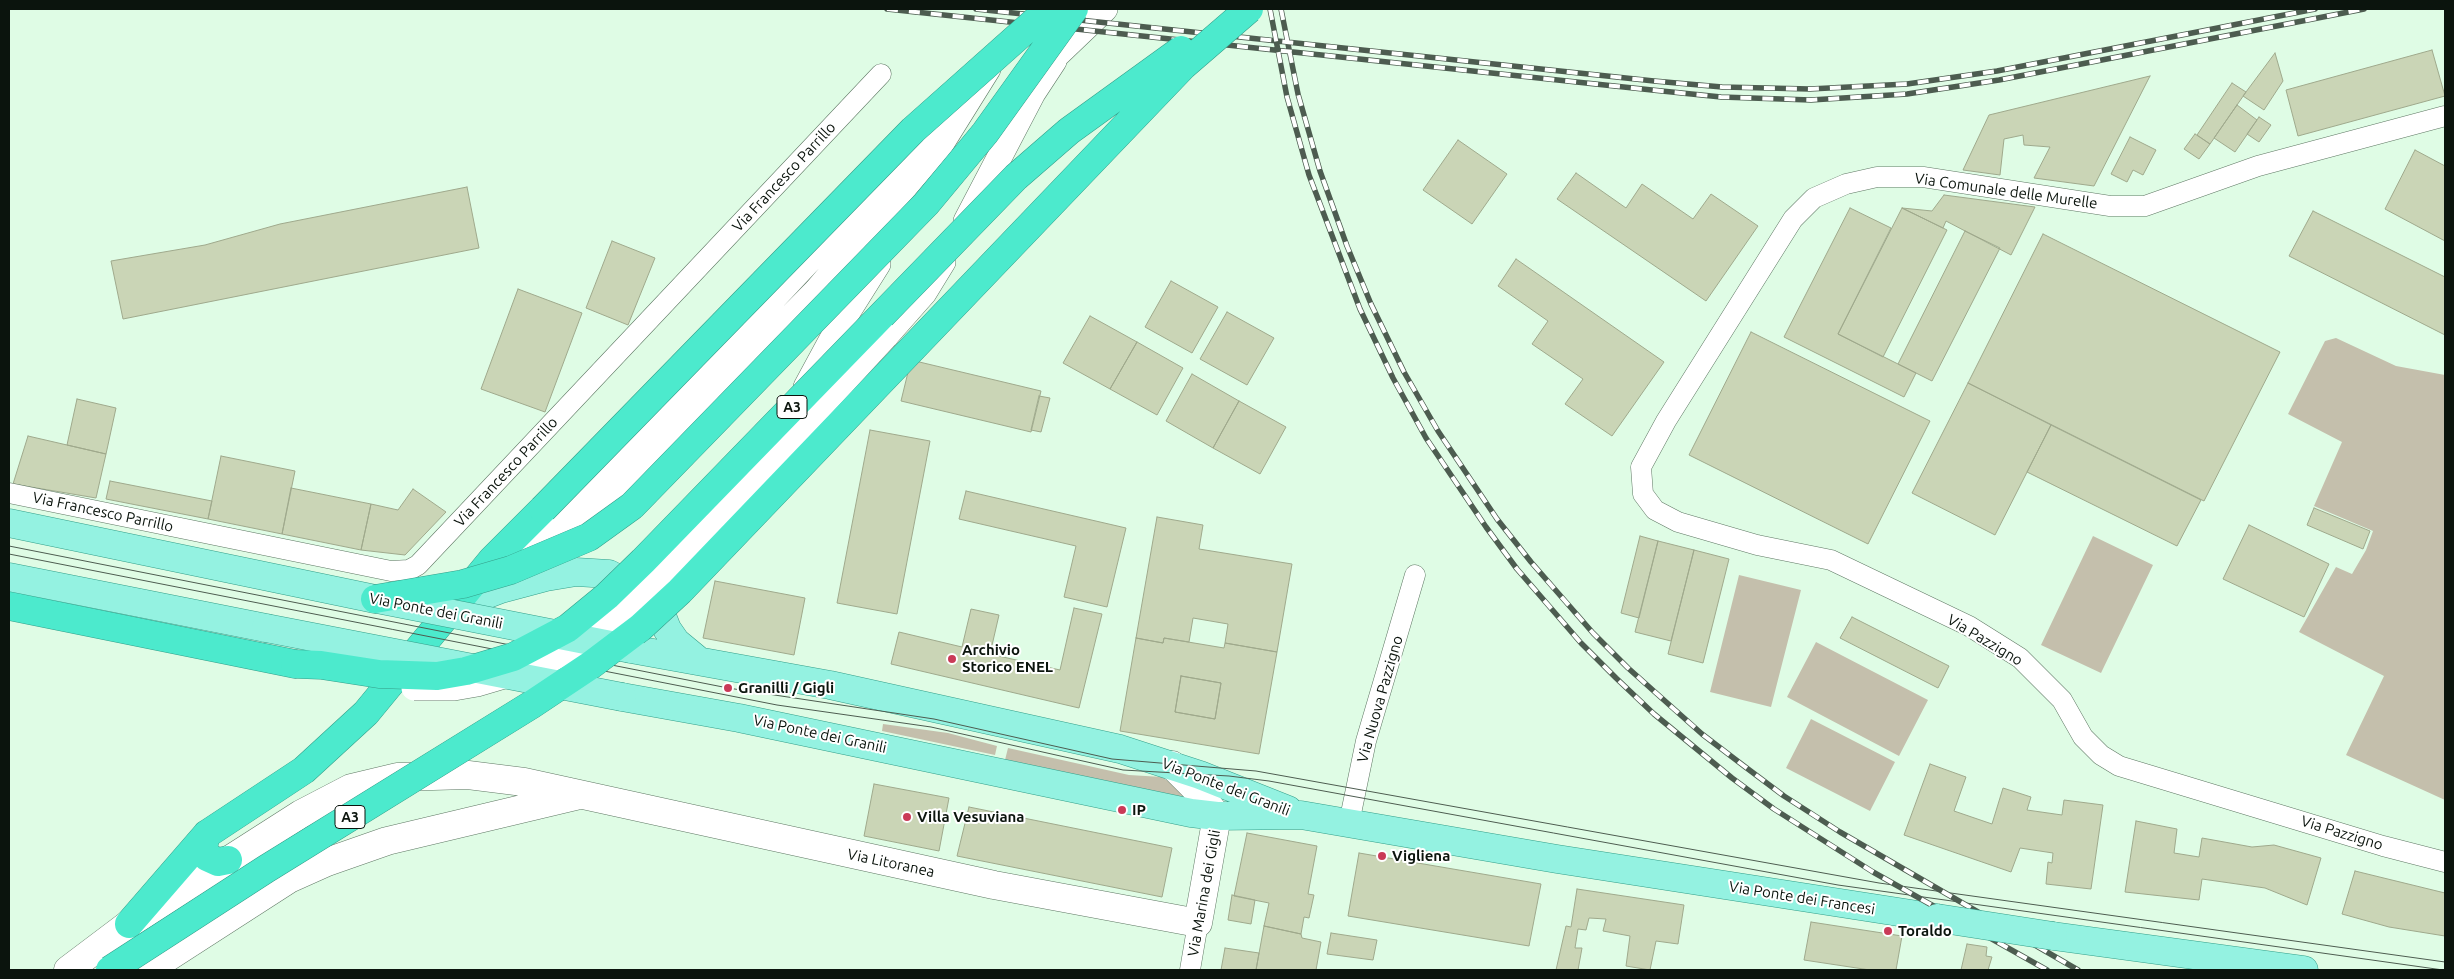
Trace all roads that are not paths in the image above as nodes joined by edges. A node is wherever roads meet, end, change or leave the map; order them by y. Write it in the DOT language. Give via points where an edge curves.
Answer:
graph roads {
  1 [pos="1028,9"];
  2 [pos="1049,9"];
  3 [pos="1074,9"];
  4 [pos="1104,9"];
  5 [pos="1238,9"];
  6 [pos="1249,9"];
  7 [pos="1061,51"];
  8 [pos="881,74"];
  9 [pos="976,88"];
  10 [pos="2445,116"];
  11 [pos="9,493"];
  12 [pos="1643,494"];
  13 [pos="9,523"];
  14 [pos="492,560"];
  15 [pos="537,560"];
  16 [pos="1414,575"];
  17 [pos="9,577"];
  18 [pos="375,599"];
  19 [pos="657,603"];
  20 [pos="9,606"];
  21 [pos="454,607"];
  22 [pos="622,616"];
  23 [pos="699,661"];
  24 [pos="295,664"];
  25 [pos="590,665"];
  26 [pos="1172,765"];
  27 [pos="585,794"];
  28 [pos="300,814"];
  29 [pos="1299,815"];
  30 [pos="1217,816"];
  31 [pos="1349,824"];
  32 [pos="207,834"];
  33 [pos="228,860"];
  34 [pos="2445,862"];
  35 [pos="253,901"];
  36 [pos="1198,923"];
  37 [pos="130,924"];
  38 [pos="68,970"];
  39 [pos="110,970"];
  40 [pos="148,970"];
  41 [pos="1190,970"];
  42 [pos="2304,970"];
  1 -- 9 [label="street"];
  2 -- 14 [label="highway, bridge" via="913,130"];
  3 -- 15 [label="highway, bridge" via="985,133 926,204 657,482 608,525 568,548"];
  4 -- 7 [label="street"];
  5 -- 24 [label="highway, A3, bridge" via="1069,131 1016,177 643,561 568,628 513,657 437,676 379,674"];
  6 -- 25 [label="highway, A3, bridge" via="1183,66 680,591 640,628"];
  7 -- 19 [label="street" via="1022,89 908,220 839,326 778,442 762,464 687,542 672,562"];
  7 -- 22 [label="street, bridge" via="1033,93 940,268 906,315"];
  8 -- 11 [label="street, Via Francesco Parrillo" via="418,565 409,570 391,571"];
  9 -- 14 [label="street" via="924,137 602,481 544,530"];
  9 -- 15 [label="street, bridge" via="940,146 816,291 627,483"];
  10 -- 12 [label="street, Via Comunale delle Murelle" via="2258,166 2145,206 2110,206 1923,178 1877,177 1846,184 1814,198 1793,219 1666,421 1641,467"];
  12 -- 34 [label="street, Via Pazzigno" via="1655,510 1678,522 1757,545 1831,560 1969,626 2020,658 2062,700 2084,737 2101,755 2119,766"];
  13 -- 18 [label="main road, Via Ponte dei Granili"];
  14 -- 21 [label="highway"];
  15 -- 18 [label="highway, bridge" via="463,584"];
  16 -- 31 [label="street, Via Nuova Pazzigno" via="1366,741"];
  17 -- 30 [label="main road, Via Ponte dei Granili, bridge" via="739,718 1145,804"];
  18 -- 23 [label="main road, Via Ponte dei Granili, bridge"];
  19 -- 21 [label="main road" via="609,574 576,572 501,589"];
  19 -- 23 [label="main road" via="676,642"];
  20 -- 24 [label="highway, A3"];
  21 -- 32 [label="highway" via="366,713 304,770"];
  22 -- 24 [label="street, bridge" via="554,658 500,677 454,688 373,684 319,674"];
  22 -- 25 [label="street, bridge"];
  23 -- 26 [label="main road, Via Ponte dei Granili" via="830,685 1120,749"];
  25 -- 39 [label="highway, A3, bridge"];
  26 -- 29 [label="main road, Via Ponte dei Granili"];
  26 -- 30 [label="main road"];
  27 -- 28 [label="main road, Via Litoranea" via="468,775 397,777 352,788"];
  27 -- 35 [label="main road" via="387,841 289,879"];
  27 -- 36 [label="main road, Via Litoranea" via="984,883"];
  28 -- 33 [label="main road, Via Litoranea"];
  28 -- 35 [label="main road"];
  29 -- 30 [label="main road, Via Ponte dei Granili"];
  29 -- 31 [label="main road, Via Ponte dei Francesi"];
  30 -- 36 [label="main road, Via Marina dei Gigli"];
  31 -- 42 [label="main road, Via Ponte dei Francesi, bridge" via="1557,860 2053,936"];
  32 -- 33 [label="highway" via="203,845 207,857 218,862"];
  32 -- 37 [label="highway"];
  33 -- 37 [label="main road, Via Litoranea"];
  35 -- 40 [label="main road"];
  36 -- 41 [label="street, Via Marina dei Gigli"];
  37 -- 38 [label="main road, Via Litoranea"];
}
